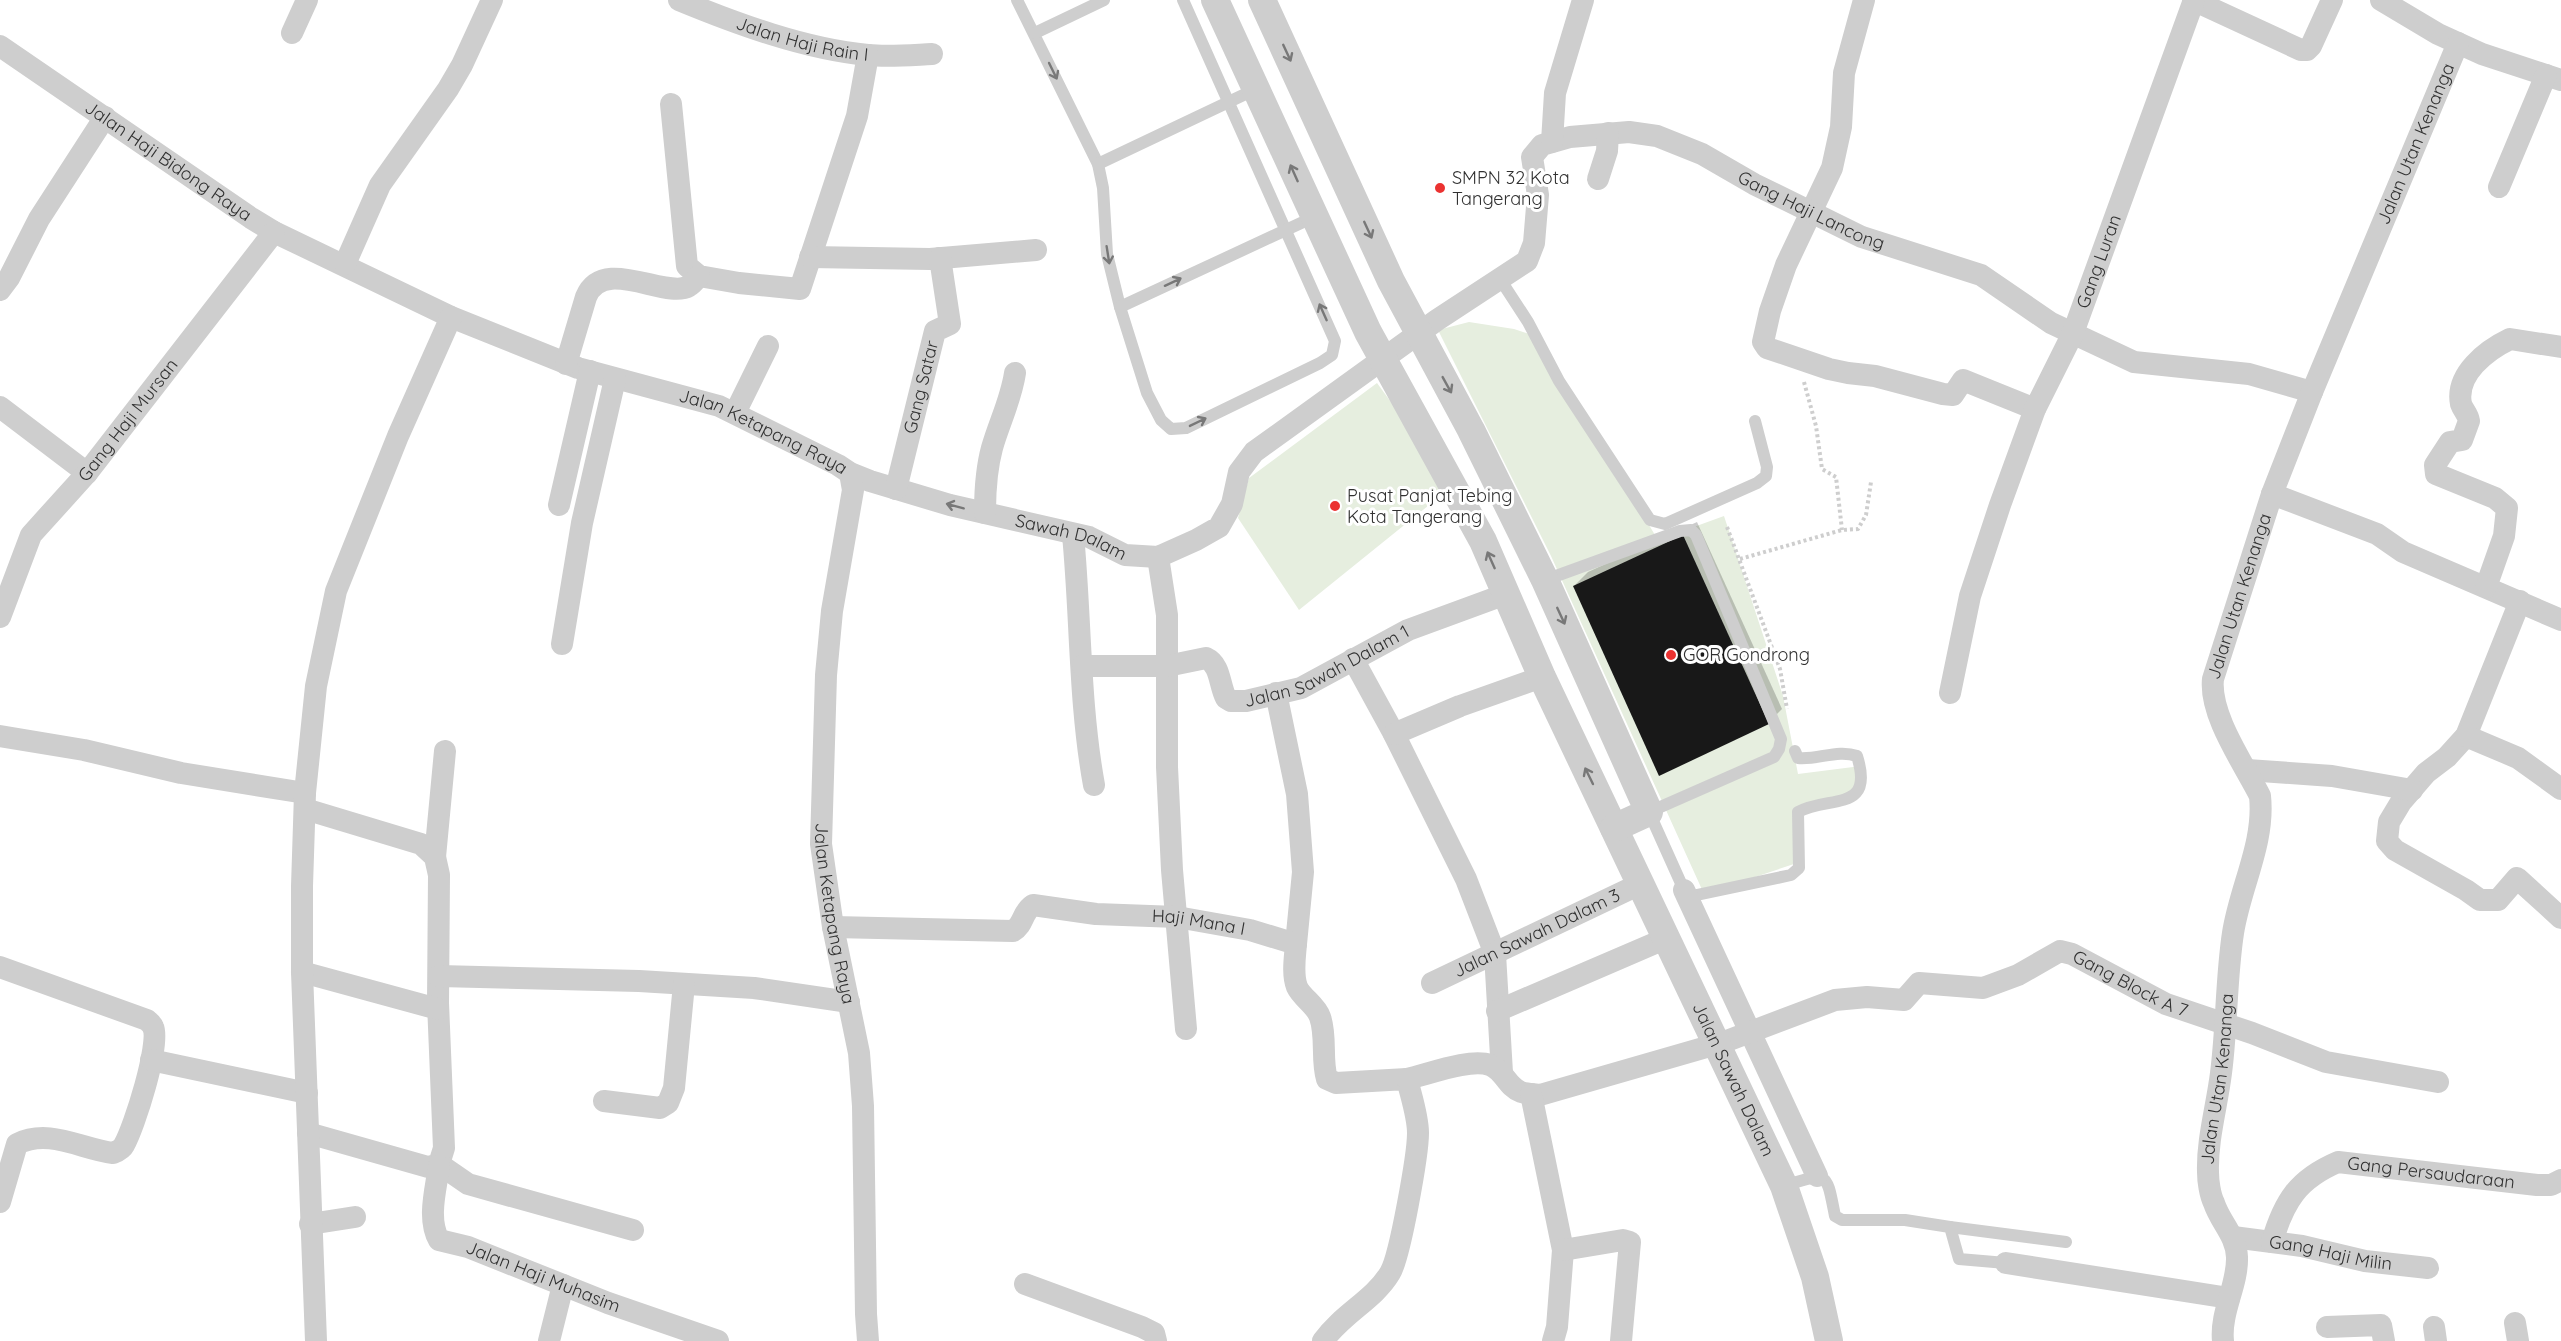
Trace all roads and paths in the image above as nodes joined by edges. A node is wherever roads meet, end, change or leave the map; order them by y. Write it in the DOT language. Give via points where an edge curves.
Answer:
graph roads {
  1 [pos="307,0"];
  2 [pos="492,0"];
  3 [pos="679,0"];
  4 [pos="1017,0"];
  5 [pos="1104,0"];
  6 [pos="1183,0"];
  7 [pos="1215,0"];
  8 [pos="1262,0"];
  9 [pos="1583,0"];
  10 [pos="1864,0"];
  11 [pos="2194,0"];
  12 [pos="2332,0"];
  13 [pos="2380,0"];
  14 [pos="292,33"];
  15 [pos="1035,33"];
  16 [pos="2458,43"];
  17 [pos="0,46"];
  18 [pos="932,54"];
  19 [pos="868,55"];
  20 [pos="2553,78"];
  21 [pos="1256,89"];
  22 [pos="1229,102"];
  23 [pos="670,104"];
  24 [pos="105,117"];
  25 [pos="1608,133"];
  26 [pos="1552,142"];
  27 [pos="1098,164"];
  28 [pos="1598,179"];
  29 [pos="2499,187"];
  30 [pos="1813,211"];
  31 [pos="1314,217"];
  32 [pos="1286,230"];
  33 [pos="274,232"];
  34 [pos="1036,250"];
  35 [pos="810,257"];
  36 [pos="940,258"];
  37 [pos="345,264"];
  38 [pos="699,276"];
  39 [pos="1500,279"];
  40 [pos="0,290"];
  41 [pos="1373,292"];
  42 [pos="1120,307"];
  43 [pos="451,317"];
  44 [pos="2073,333"];
  45 [pos="1414,337"];
  46 [pos="768,346"];
  47 [pos="2561,347"];
  48 [pos="1386,357"];
  49 [pos="1799,358"];
  50 [pos="566,364"];
  51 [pos="590,371"];
  52 [pos="1015,373"];
  53 [pos="615,379"];
  54 [pos="2312,392"];
  55 [pos="0,407"];
  56 [pos="2035,410"];
  57 [pos="735,413"];
  58 [pos="1755,421"];
  59 [pos="1471,430"];
  60 [pos="1433,450"];
  61 [pos="87,473"];
  62 [pos="850,473"];
  63 [pos="1871,482"];
  64 [pos="896,489"];
  65 [pos="2272,494"];
  66 [pos="559,505"];
  67 [pos="985,513"];
  68 [pos="1727,527"];
  69 [pos="1842,530"];
  70 [pos="1073,536"];
  71 [pos="1158,557"];
  72 [pos="1740,559"];
  73 [pos="1545,580"];
  74 [pos="2486,587"];
  75 [pos="1506,594"];
  76 [pos="2520,601"];
  77 [pos="0,617"];
  78 [pos="2561,620"];
  79 [pos="562,644"];
  80 [pos="1353,659"];
  81 [pos="1083,666"];
  82 [pos="1167,666"];
  83 [pos="1542,678"];
  84 [pos="1276,693"];
  85 [pos="1950,693"];
  86 [pos="1394,734"];
  87 [pos="0,736"];
  88 [pos="2466,736"];
  89 [pos="444,751"];
  90 [pos="1795,751"];
  91 [pos="2247,770"];
  92 [pos="1094,785"];
  93 [pos="2561,789"];
  94 [pos="2412,790"];
  95 [pos="305,801"];
  96 [pos="1636,818"];
  97 [pos="435,856"];
  98 [pos="1640,884"];
  99 [pos="1684,890"];
  100 [pos="1177,916"];
  101 [pos="2561,918"];
  102 [pos="833,927"];
  103 [pos="1667,939"];
  104 [pos="1296,944"];
  105 [pos="1494,954"];
  106 [pos="0,967"];
  107 [pos="303,972"];
  108 [pos="439,976"];
  109 [pos="1432,983"];
  110 [pos="684,984"];
  111 [pos="849,1002"];
  112 [pos="438,1009"];
  113 [pos="1497,1011"];
  114 [pos="2224,1026"];
  115 [pos="1186,1029"];
  116 [pos="1733,1038"];
  117 [pos="151,1060"];
  118 [pos="1502,1073"];
  119 [pos="1407,1079"];
  120 [pos="2438,1082"];
  121 [pos="306,1093"];
  122 [pos="1531,1094"];
  123 [pos="604,1101"];
  124 [pos="308,1133"];
  125 [pos="8,1140"];
  126 [pos="439,1165"];
  127 [pos="2561,1180"];
  128 [pos="1801,1181"];
  129 [pos="0,1202"];
  130 [pos="355,1217"];
  131 [pos="310,1224"];
  132 [pos="1950,1227"];
  133 [pos="633,1230"];
  134 [pos="2233,1236"];
  135 [pos="2066,1242"];
  136 [pos="2272,1242"];
  137 [pos="1563,1250"];
  138 [pos="2006,1263"];
  139 [pos="2428,1268"];
  140 [pos="1025,1284"];
  141 [pos="563,1285"];
  142 [pos="2229,1298"];
  143 [pos="2327,1327"];
  144 [pos="316,1341"];
  145 [pos="549,1341"];
  146 [pos="718,1341"];
  147 [pos="868,1341"];
  148 [pos="1156,1341"];
  149 [pos="1323,1341"];
  150 [pos="1553,1341"];
  151 [pos="1621,1341"];
  152 [pos="1828,1341"];
  153 [pos="2223,1341"];
  154 [pos="2384,1341"];
  1 -- 14 [label="street"];
  2 -- 37 [label="street" via="462,65 380,185"];
  3 -- 19 [label="street, Jalan Haji Rain I" via="764,31"];
  4 -- 15 [label="lane"];
  5 -- 15 [label="lane"];
  6 -- 22 [label="lane"];
  7 -- 21 [label="street"];
  8 -- 41 [label="street, one-way"];
  9 -- 26 [label="street" via="1555,93"];
  10 -- 30 [label="street" via="1844,73 1841,127 1834,158"];
  11 -- 12 [label="street, Gang Luran" via="2301,50 2311,46"];
  11 -- 44 [label="street, Gang Luran"];
  13 -- 16 [label="street"];
  15 -- 27 [label="lane, one-way"];
  16 -- 20 [label="street"];
  16 -- 54 [label="street, Jalan Utan Kenanga"];
  17 -- 24 [label="street, Jalan Haji Bidong Raya"];
  18 -- 19 [label="street, Jalan Haji Rain I"];
  19 -- 35 [label="street" via="857,116"];
  20 -- 29 [label="street"];
  21 -- 22 [label="lane"];
  31 -- 21 [label="street, one-way"];
  22 -- 27 [label="lane"];
  22 -- 32 [label="lane"];
  23 -- 38 [label="street" via="687,266"];
  24 -- 33 [label="street, Jalan Haji Bidong Raya"];
  24 -- 40 [label="street" via="39,219"];
  25 -- 26 [label="street, Gang Haji Lancong"];
  25 -- 28 [label="street" via="1607,152"];
  25 -- 30 [label="street, Gang Haji Lancong" via="1657,136 1702,154"];
  26 -- 39 [label="street" via="1542,145 1532,157 1538,195 1531,253 1527,261"];
  27 -- 42 [label="lane, one-way" via="1107,254"];
  30 -- 44 [label="street, Gang Haji Lancong" via="1862,237 1981,275 2051,323"];
  30 -- 49 [label="street" via="1786,265 1763,342 1767,348"];
  31 -- 32 [label="lane"];
  31 -- 41 [label="street"];
  42 -- 32 [label="lane, one-way"];
  42 -- 32 [label="lane, one-way" via="1148,393 1161,420 1172,429 1186,428 1332,355 1335,341"];
  33 -- 37 [label="street, Jalan Haji Bidong Raya"];
  33 -- 61 [label="street, Gang Haji Mursan"];
  34 -- 36 [label="street"];
  35 -- 36 [label="street"];
  35 -- 38 [label="street" via="800,289"];
  36 -- 64 [label="street, Gang Satar" via="950,324 935,331"];
  37 -- 43 [label="street, Jalan Ketapang Raya"];
  38 -- 50 [label="street" via="688,287 607,279 590,288"];
  39 -- 45 [label="street"];
  39 -- 58 [label="lane" via="1559,381 1650,520 1665,524 1766,476"];
  41 -- 45 [label="street"];
  41 -- 48 [label="street"];
  43 -- 50 [label="street, Jalan Ketapang Raya"];
  43 -- 95 [label="street" via="336,591 316,686"];
  44 -- 54 [label="street, Gang Haji Lancong" via="2134,362 2248,374"];
  44 -- 56 [label="street, Gang Luran"];
  45 -- 48 [label="street, Sawah Dalam"];
  45 -- 59 [label="street, one-way"];
  46 -- 57 [label="street"];
  47 -- 74 [label="street" via="2510,339 2485,354 2470,370 2462,387 2461,403 2469,419 2462,440 2450,442 2435,465 2436,474 2496,498 2507,508 2504,536"];
  48 -- 60 [label="street"];
  48 -- 71 [label="street, Sawah Dalam" via="1254,452 1239,472 1232,504 1219,527"];
  49 -- 56 [label="street" via="1848,374 1875,376 1943,394 1953,394 1963,380"];
  49 -- 69 [label="path" via="1822,469 1833,474 1837,483"];
  50 -- 51 [label="street, Jalan Ketapang Raya"];
  51 -- 53 [label="street, Jalan Ketapang Raya"];
  51 -- 66 [label="street"];
  52 -- 67 [label="street" via="1012,394 1003,411 986,472"];
  53 -- 57 [label="street, Jalan Ketapang Raya"];
  53 -- 79 [label="street" via="582,523"];
  54 -- 65 [label="street, Jalan Utan Kenanga"];
  55 -- 61 [label="street"];
  56 -- 85 [label="street, Gang Luran" via="1970,596"];
  57 -- 62 [label="street, Jalan Ketapang Raya"];
  59 -- 60 [label="street"];
  59 -- 73 [label="street"];
  75 -- 60 [label="street, one-way" via="1483,541"];
  61 -- 77 [label="street, Gang Haji Mursan" via="32,535"];
  62 -- 64 [label="street, Sawah Dalam"];
  62 -- 102 [label="street, Jalan Ketapang Raya" via="853,490 832,611 822,767 821,844"];
  63 -- 69 [label="path" via="1862,526"];
  67 -- 64 [label="street, Sawah Dalam, one-way"];
  65 -- 74 [label="street" via="2377,534 2403,552"];
  65 -- 91 [label="street, Jalan Utan Kenanga" via="2212,689 2219,716"];
  67 -- 70 [label="street, Sawah Dalam"];
  68 -- 72 [label="path"];
  69 -- 72 [label="path"];
  70 -- 71 [label="street, Sawah Dalam" via="1089,537 1125,555"];
  70 -- 81 [label="street"];
  71 -- 82 [label="street" via="1167,615"];
  72 -- 90 [label="path" via="1780,669"];
  73 -- 96 [label="street, one-way"];
  73 -- 96 [label="lane" via="1691,530 1781,739 1774,757"];
  74 -- 76 [label="street"];
  75 -- 80 [label="street, Jalan Sawah Dalam 1" via="1408,630"];
  75 -- 83 [label="street"];
  76 -- 78 [label="street"];
  76 -- 88 [label="street"];
  80 -- 84 [label="street, Jalan Sawah Dalam 1" via="1300,688"];
  80 -- 86 [label="street"];
  81 -- 82 [label="street"];
  81 -- 92 [label="street" via="1086,737"];
  82 -- 84 [label="street, Jalan Sawah Dalam 1" via="1206,658 1212,661 1223,693 1231,701"];
  82 -- 100 [label="street" via="1167,767"];
  83 -- 86 [label="street"];
  96 -- 83 [label="street, one-way"];
  84 -- 104 [label="street" via="1297,794 1303,872"];
  86 -- 105 [label="street" via="1466,879"];
  87 -- 95 [label="street" via="84,750"];
  88 -- 93 [label="street" via="2518,758"];
  88 -- 94 [label="street"];
  89 -- 97 [label="street"];
  90 -- 99 [label="lane" via="1798,758 1807,759 1848,752 1857,756 1860,765 1856,795 1798,812 1799,868 1791,874 1703,895 1692,896"];
  91 -- 94 [label="street" via="2332,776"];
  91 -- 114 [label="street, Jalan Utan Kenanga" via="2260,796 2261,818 2233,931"];
  94 -- 101 [label="street" via="2389,822 2387,841 2395,850 2480,900 2498,900 2517,878"];
  95 -- 97 [label="street" via="421,844"];
  95 -- 107 [label="street"];
  96 -- 98 [label="street, Jalan Sawah Dalam"];
  96 -- 99 [label="lane"];
  97 -- 108 [label="street" via="440,876"];
  98 -- 103 [label="street, Jalan Sawah Dalam"];
  98 -- 105 [label="street, Jalan Sawah Dalam 3"];
  99 -- 116 [label="street"];
  100 -- 102 [label="street, Haji Mana I" via="1096,914 1033,905 1026,909 1019,928 1013,931"];
  100 -- 104 [label="street, Haji Mana I" via="1250,930"];
  100 -- 115 [label="street"];
  102 -- 111 [label="street, Jalan Ketapang Raya"];
  103 -- 113 [label="street"];
  103 -- 116 [label="street, Jalan Sawah Dalam"];
  104 -- 119 [label="street" via="1297,986 1319,1014 1327,1079 1336,1083"];
  105 -- 109 [label="street, Jalan Sawah Dalam 3"];
  105 -- 113 [label="street"];
  106 -- 117 [label="street" via="147,1020 155,1038"];
  107 -- 112 [label="street"];
  107 -- 121 [label="street"];
  108 -- 110 [label="street"];
  108 -- 112 [label="street"];
  110 -- 111 [label="street" via="754,988"];
  110 -- 123 [label="street" via="675,1088 668,1104 660,1108"];
  111 -- 147 [label="street, Jalan Ketapang Raya" via="862,1097"];
  112 -- 126 [label="street" via="444,1148"];
  113 -- 118 [label="street"];
  114 -- 116 [label="street, Gang Block A 7" via="2166,1004 2060,951 2018,975 1983,988 1919,983 1902,1000 1835,1000"];
  114 -- 120 [label="street, Gang Block A 7" via="2326,1062"];
  114 -- 134 [label="street, Jalan Utan Kenanga" via="2208,1174 2214,1203"];
  116 -- 122 [label="street" via="1540,1095"];
  116 -- 128 [label="street, Jalan Sawah Dalam"];
  117 -- 121 [label="street"];
  117 -- 125 [label="street" via="132,1128 119,1150 104,1152 42,1138"];
  118 -- 119 [label="street" via="1491,1065 1475,1063"];
  118 -- 122 [label="street" via="1510,1085"];
  119 -- 149 [label="street" via="1419,1132 1392,1271"];
  121 -- 124 [label="street"];
  122 -- 137 [label="street"];
  124 -- 126 [label="street" via="428,1167"];
  124 -- 131 [label="street"];
  125 -- 129 [label="street"];
  126 -- 133 [label="street" via="468,1184"];
  126 -- 141 [label="street, Jalan Haji Muhasim" via="433,1215 439,1240 468,1247"];
  127 -- 136 [label="street, Gang Persaudaraan" via="2537,1185 2338,1162 2316,1171 2302,1184 2280,1216"];
  128 -- 132 [label="lane" via="1823,1177 1828,1181 1835,1216 1842,1220 1905,1220"];
  128 -- 152 [label="street, Jalan Sawah Dalam"];
  130 -- 131 [label="street"];
  131 -- 144 [label="street"];
  132 -- 135 [label="lane"];
  132 -- 138 [label="lane" via="1959,1259"];
  134 -- 136 [label="street, Gang Haji Milin"];
  134 -- 142 [label="street, Jalan Utan Kenanga" via="2237,1256"];
  136 -- 139 [label="street, Gang Haji Milin" via="2366,1261"];
  137 -- 150 [label="street"];
  137 -- 151 [label="street" via="1630,1242"];
  138 -- 142 [label="street"];
  140 -- 148 [label="street" via="1142,1327 1154,1333"];
  141 -- 145 [label="street"];
  141 -- 146 [label="street, Jalan Haji Muhasim"];
  142 -- 153 [label="street, Jalan Utan Kenanga"];
  143 -- 154 [label="street" via="2381,1325"];
}
